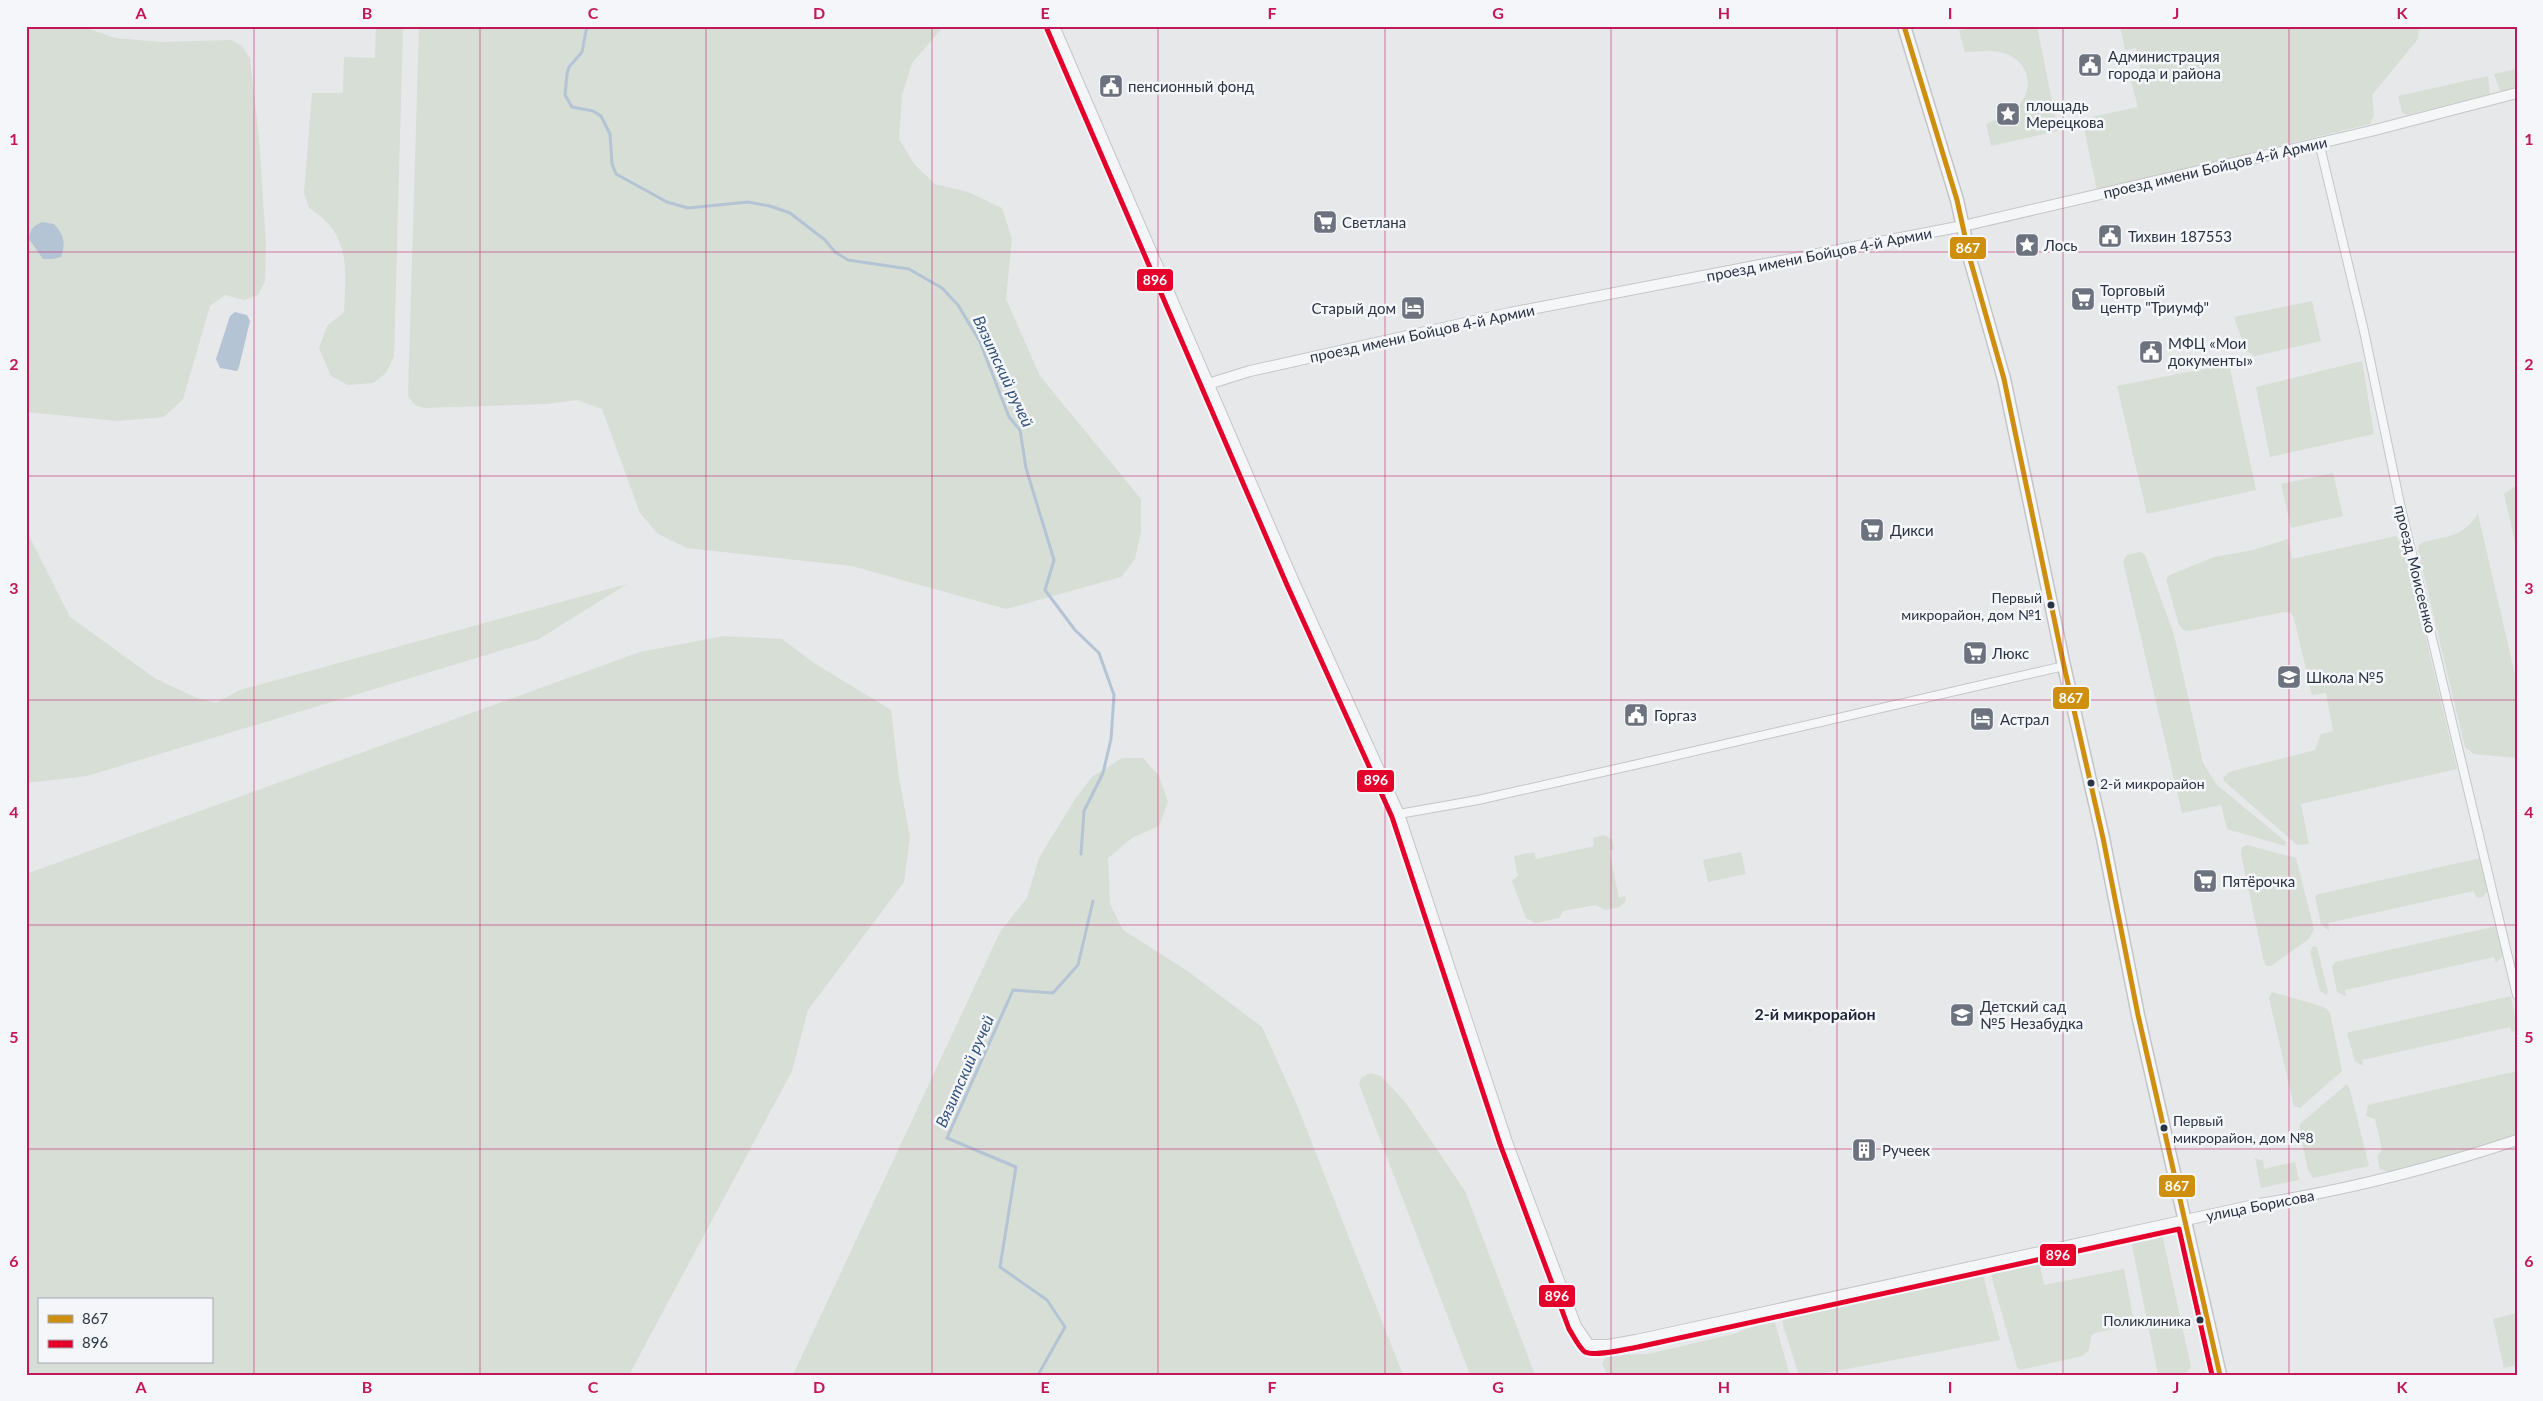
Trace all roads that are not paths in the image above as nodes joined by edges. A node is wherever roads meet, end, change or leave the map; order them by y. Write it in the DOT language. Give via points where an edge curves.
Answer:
graph roads {
  1 [pos="1054,26"];
  2 [pos="1906,27"];
  3 [pos="2517,93"];
  4 [pos="2319,142"];
  5 [pos="1963,226"];
  6 [pos="1208,384"];
  7 [pos="2064,666"];
  8 [pos="1399,814"];
  9 [pos="2517,995"];
  10 [pos="2517,1140"];
  11 [pos="2185,1220"];
  12 [pos="2220,1375"];
  1 -- 6 [label="street"];
  2 -- 5 [label="main road"];
  3 -- 4 [label="street, проезд имени Бойцов 4-й Армии"];
  4 -- 5 [label="street, проезд имени Бойцов 4-й Армии"];
  4 -- 9 [label="street, проезд Моисеенко" via="2400,504"];
  5 -- 6 [label="street, проезд имени Бойцов 4-й Армии" via="1493,316 1250,371"];
  5 -- 7 [label="main road" via="2004,379"];
  6 -- 8 [label="street"];
  7 -- 8 [label="street" via="1478,800"];
  7 -- 11 [label="main road"];
  8 -- 11 [label="street, улица Борисова" via="1514,1162 1576,1326 1589,1345 1636,1340"];
  10 -- 11 [label="street, улица Борисова" via="2464,1158 2374,1180"];
  11 -- 12 [label="main road"];
}
